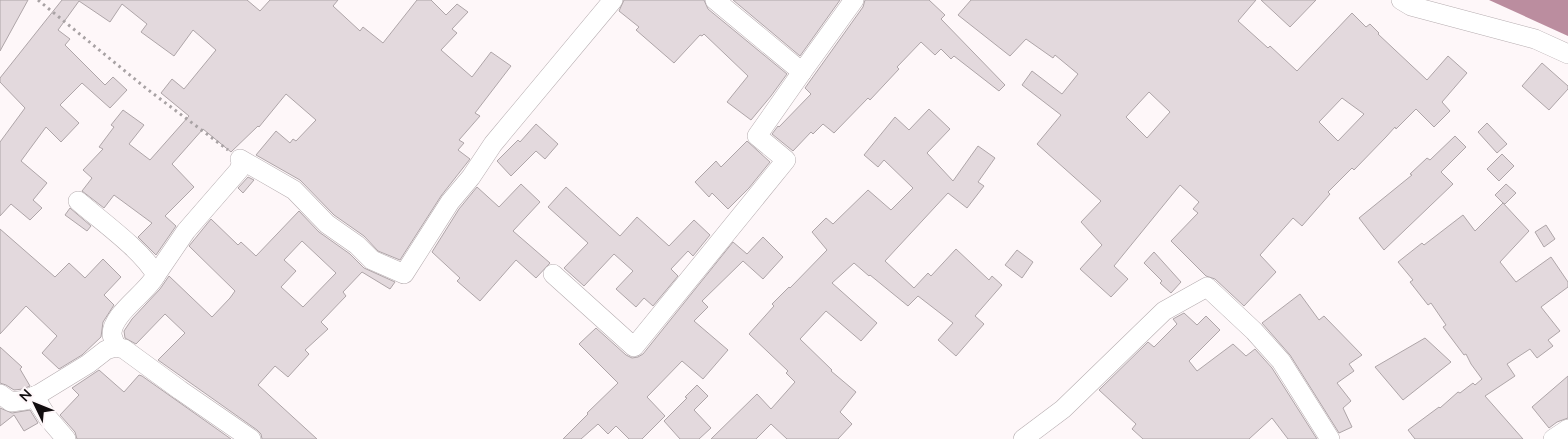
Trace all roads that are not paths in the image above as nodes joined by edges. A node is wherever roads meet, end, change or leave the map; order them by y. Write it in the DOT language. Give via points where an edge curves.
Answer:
graph roads {
  1 [pos="613,0"];
  2 [pos="715,0"];
  3 [pos="854,0"];
  4 [pos="1402,0"];
  5 [pos="1568,54"];
  6 [pos="802,72"];
  7 [pos="78,202"];
  8 [pos="553,274"];
  9 [pos="156,275"];
  10 [pos="116,347"];
  11 [pos="0,394"];
  12 [pos="34,396"];
  13 [pos="1568,429"];
  14 [pos="66,439"];
  15 [pos="251,439"];
  16 [pos="1022,439"];
  17 [pos="1330,439"];
  18 [pos="1554,439"];
  1 -- 9 [label="street" via="493,144 450,202 404,274 372,260 327,224 294,190 241,160 239,170 186,231"];
  2 -- 6 [label="street"];
  3 -- 6 [label="street"];
  4 -- 5 [label="street" via="1412,6 1535,39"];
  6 -- 8 [label="street" via="758,136 786,160 634,347"];
  7 -- 9 [label="street" via="150,265"];
  9 -- 10 [label="street" via="114,325 112,335"];
  10 -- 12 [label="street" via="106,350"];
  10 -- 15 [label="street" via="124,349"];
  11 -- 12 [label="street" via="11,402"];
  12 -- 14 [label="street"];
  13 -- 18 [label="street"];
  16 -- 17 [label="street" via="1063,409 1164,311 1207,287 1281,361"];
}
